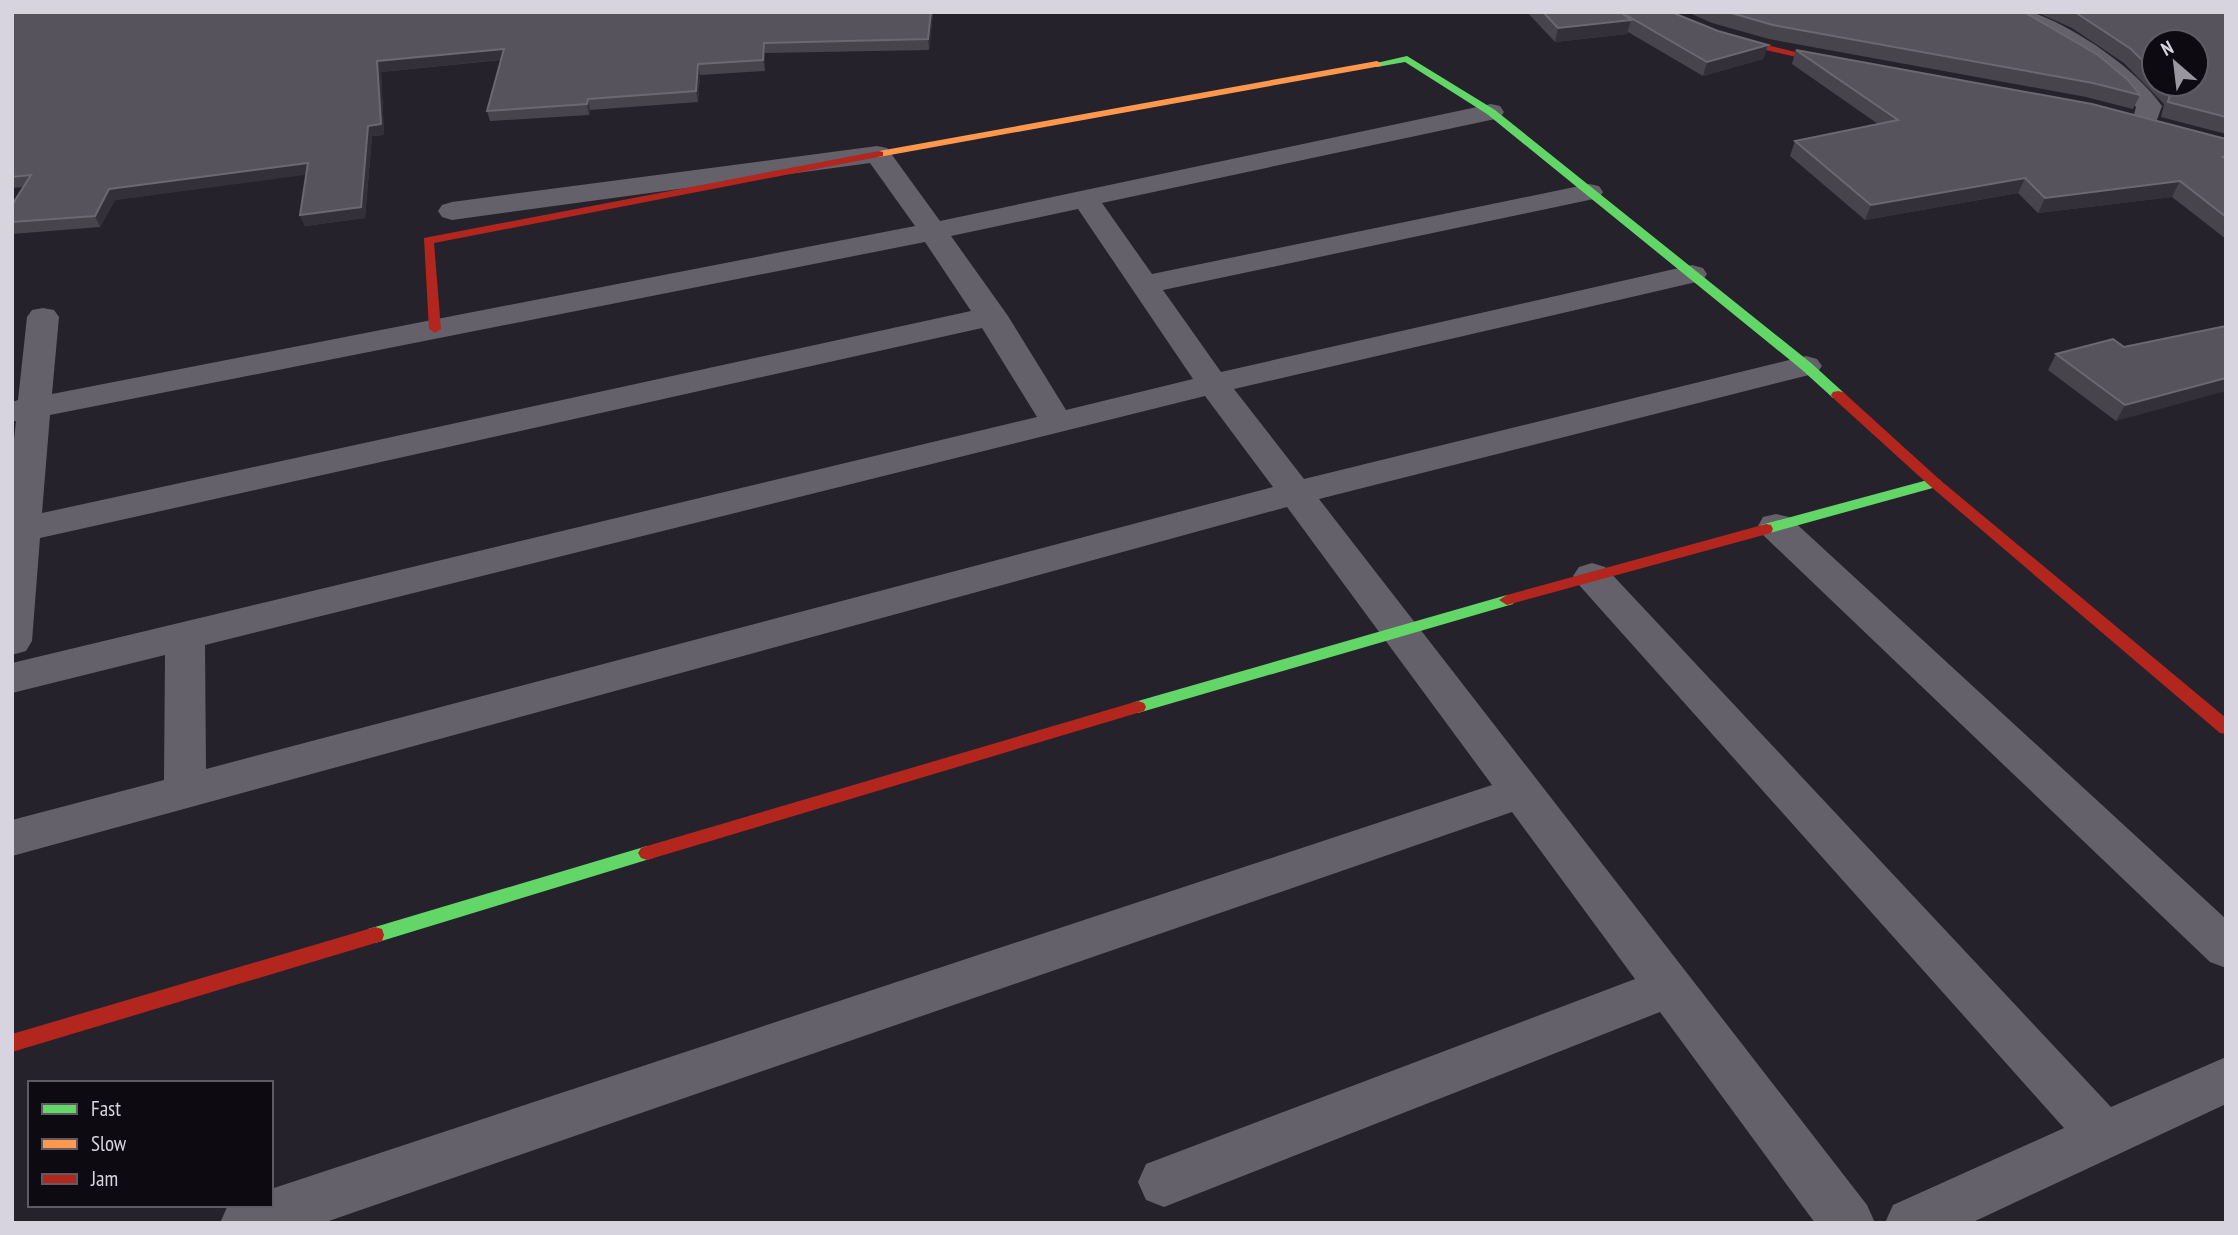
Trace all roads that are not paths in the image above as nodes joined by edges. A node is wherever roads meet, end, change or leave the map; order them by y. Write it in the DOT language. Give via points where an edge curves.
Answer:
graph roads {
  1 [pos="1660,12"];
  2 [pos="2016,12"];
  3 [pos="1861,69"];
  4 [pos="1491,112"];
  5 [pos="2146,122"];
  6 [pos="877,154"];
  7 [pos="1589,192"];
  8 [pos="1085,199"];
  9 [pos="452,211"];
  10 [pos="934,231"];
  11 [pos="1692,274"];
  12 [pos="1146,284"];
  13 [pos="992,316"];
  14 [pos="43,317"];
  15 [pos="435,329"];
  16 [pos="1806,366"];
  17 [pos="1213,384"];
  18 [pos="24,410"];
  19 [pos="1058,424"];
  20 [pos="1935,483"];
  21 [pos="1295,493"];
  22 [pos="1776,526"];
  23 [pos="19,531"];
  24 [pos="1592,576"];
  25 [pos="1399,629"];
  26 [pos="185,635"];
  27 [pos="12,640"];
  28 [pos="12,678"];
  29 [pos="2226,728"];
  30 [pos="186,791"];
  31 [pos="1522,792"];
  32 [pos="12,838"];
  33 [pos="2226,948"];
  34 [pos="1669,987"];
  35 [pos="12,1042"];
  36 [pos="2226,1080"];
  37 [pos="2104,1136"];
  38 [pos="1164,1182"];
  39 [pos="247,1223"];
  40 [pos="1848,1223"];
  41 [pos="1912,1223"];
  1 -- 3 [label="street" via="1713,36"];
  2 -- 5 [label="street" via="2120,75 2149,106"];
  4 -- 6 [label="street" via="1407,59"];
  4 -- 7 [label="street"];
  4 -- 8 [label="street"];
  6 -- 9 [label="street"];
  6 -- 10 [label="street"];
  6 -- 15 [label="street" via="428,241"];
  7 -- 11 [label="street"];
  7 -- 12 [label="street"];
  8 -- 10 [label="street"];
  8 -- 12 [label="street"];
  10 -- 13 [label="street"];
  10 -- 15 [label="street"];
  11 -- 16 [label="street"];
  11 -- 17 [label="street"];
  12 -- 17 [label="street"];
  13 -- 19 [label="street"];
  13 -- 23 [label="street"];
  14 -- 18 [label="street"];
  15 -- 18 [label="street"];
  16 -- 20 [label="street"];
  16 -- 21 [label="street"];
  17 -- 19 [label="street"];
  17 -- 21 [label="street"];
  18 -- 23 [label="street"];
  19 -- 26 [label="street"];
  20 -- 22 [label="street"];
  20 -- 29 [label="street"];
  21 -- 25 [label="street"];
  21 -- 30 [label="street"];
  22 -- 24 [label="street"];
  22 -- 33 [label="street"];
  23 -- 27 [label="street"];
  24 -- 25 [label="street"];
  24 -- 37 [label="street"];
  25 -- 31 [label="street"];
  25 -- 35 [label="street"];
  26 -- 28 [label="street"];
  26 -- 30 [label="street"];
  30 -- 32 [label="street"];
  31 -- 34 [label="street"];
  31 -- 39 [label="street"];
  34 -- 38 [label="street"];
  34 -- 40 [label="street"];
  36 -- 37 [label="street"];
  37 -- 41 [label="street"];
}
